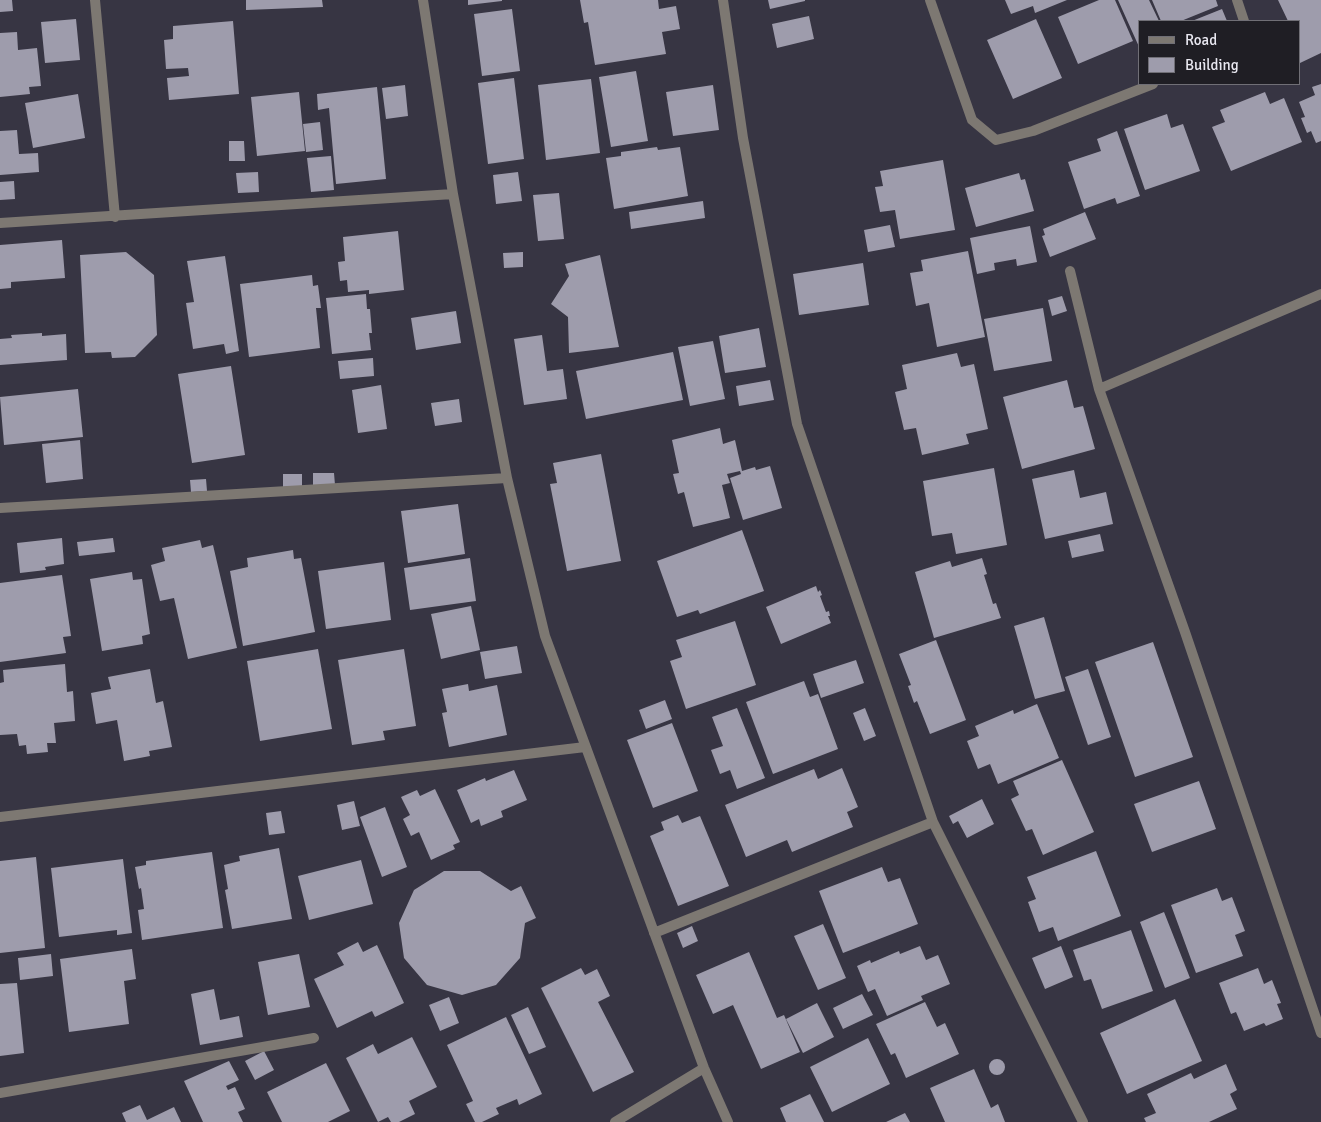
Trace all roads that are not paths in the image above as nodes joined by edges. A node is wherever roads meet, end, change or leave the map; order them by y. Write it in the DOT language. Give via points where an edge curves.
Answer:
graph roads {
  1 [pos="95,0"];
  2 [pos="423,0"];
  3 [pos="723,0"];
  4 [pos="930,0"];
  5 [pos="1237,0"];
  6 [pos="1244,20"];
  7 [pos="1150,85"];
  8 [pos="453,194"];
  9 [pos="115,217"];
  10 [pos="0,223"];
  11 [pos="1070,271"];
  12 [pos="1321,294"];
  13 [pos="1100,389"];
  14 [pos="507,478"];
  15 [pos="0,508"];
  16 [pos="585,747"];
  17 [pos="0,817"];
  18 [pos="933,822"];
  19 [pos="654,933"];
  20 [pos="1321,1033"];
  21 [pos="314,1038"];
  22 [pos="704,1068"];
  23 [pos="0,1093"];
  24 [pos="615,1122"];
  25 [pos="728,1122"];
  26 [pos="1083,1122"];
  1 -- 9 [label="street"];
  2 -- 8 [label="street"];
  3 -- 18 [label="street" via="743,138 797,424"];
  4 -- 7 [label="street" via="972,120 996,140 1033,131"];
  5 -- 6 [label="street"];
  8 -- 9 [label="street"];
  8 -- 14 [label="street"];
  9 -- 10 [label="street"];
  11 -- 13 [label="street"];
  12 -- 13 [label="street"];
  13 -- 20 [label="street"];
  14 -- 15 [label="street"];
  14 -- 16 [label="street" via="545,636"];
  16 -- 17 [label="street"];
  16 -- 19 [label="street"];
  18 -- 19 [label="street"];
  18 -- 26 [label="street"];
  19 -- 22 [label="street"];
  21 -- 23 [label="street"];
  22 -- 24 [label="street"];
  22 -- 25 [label="street"];
}
